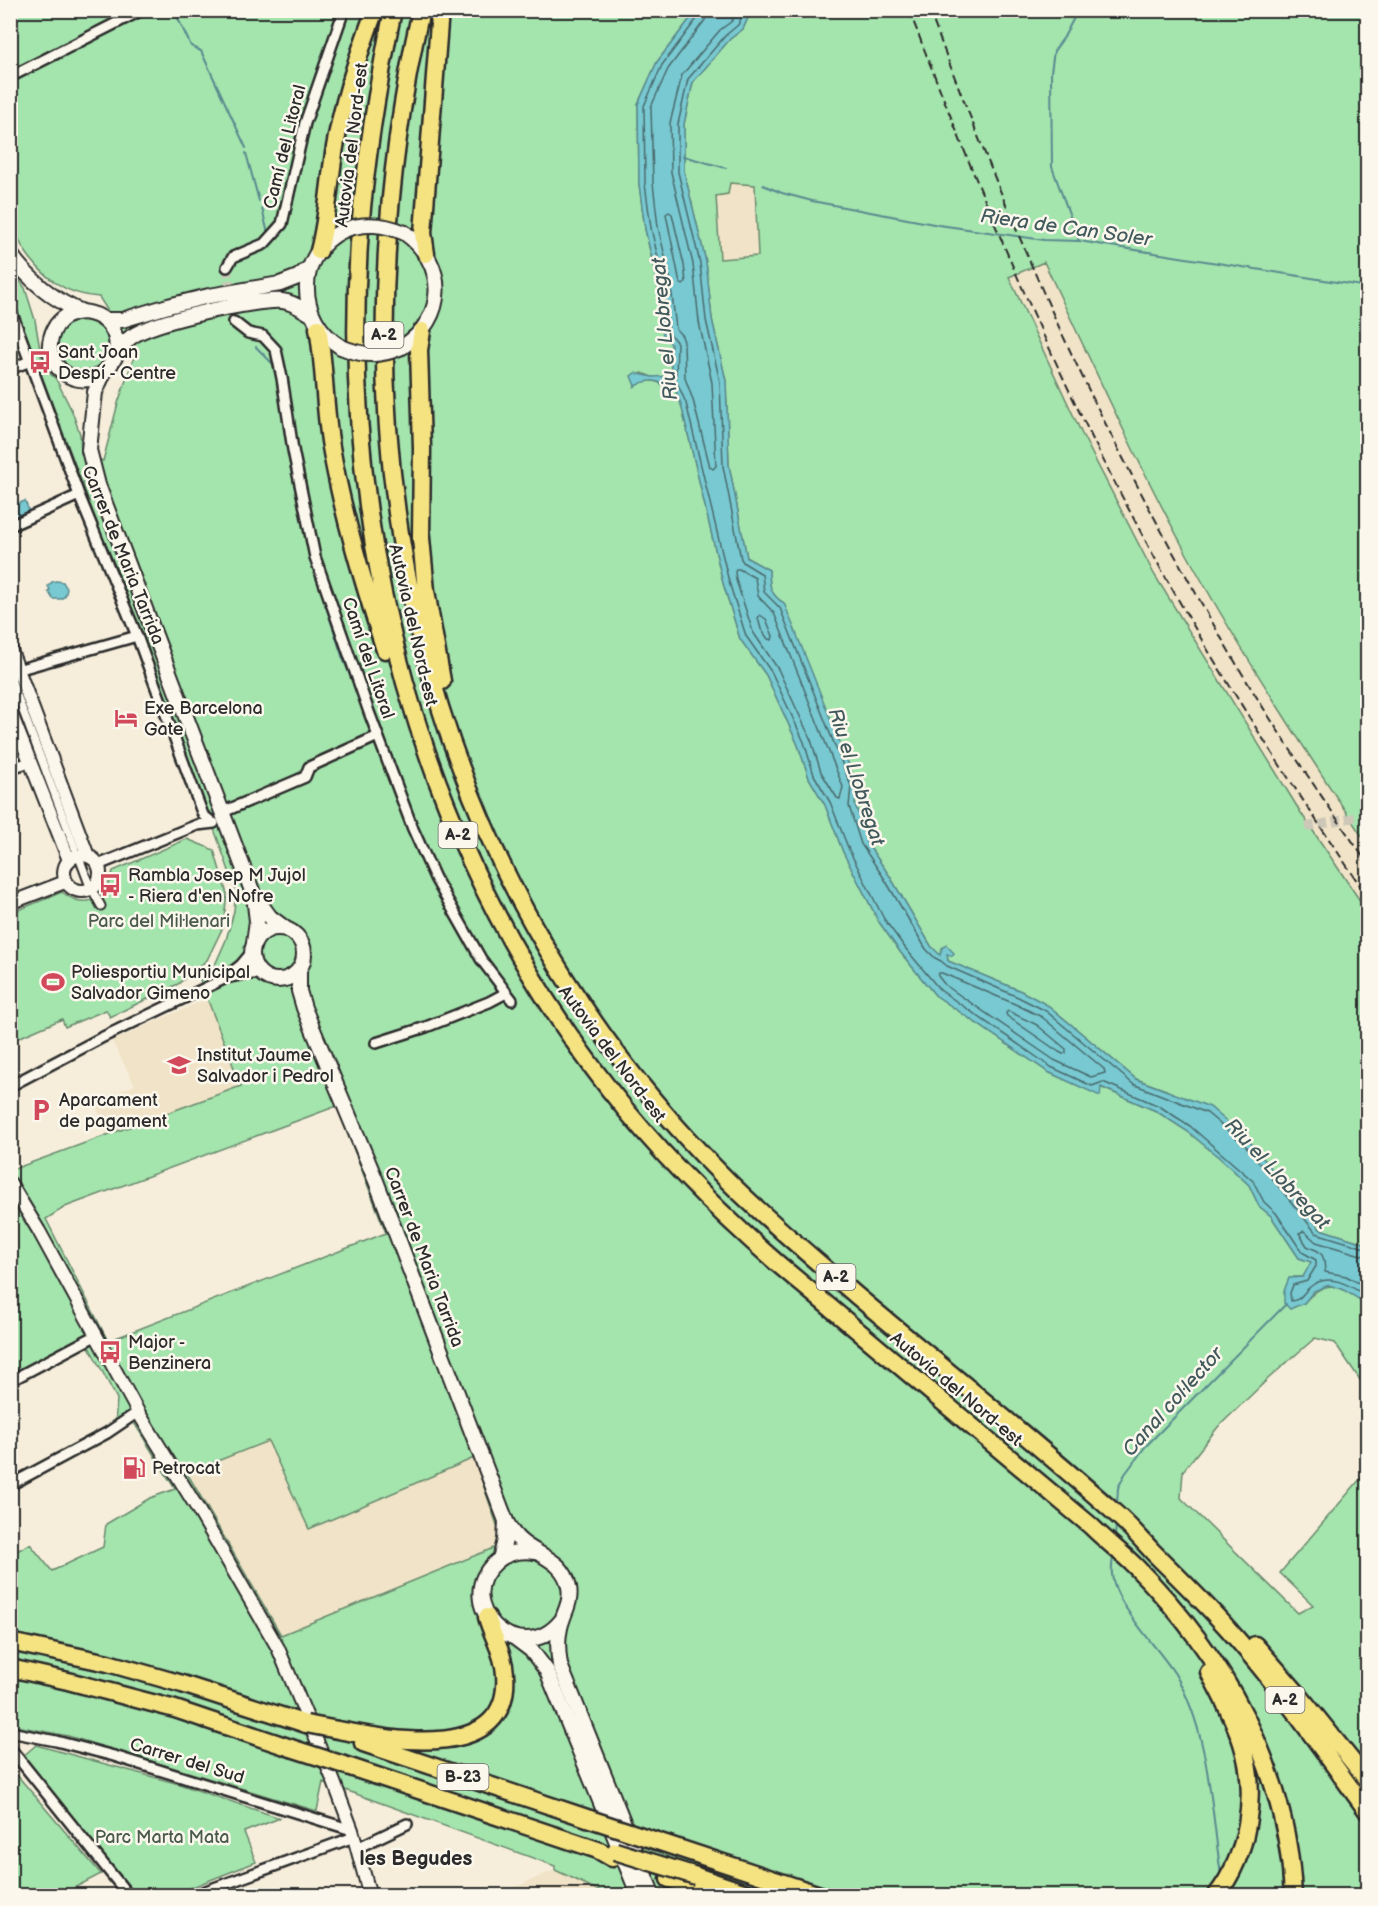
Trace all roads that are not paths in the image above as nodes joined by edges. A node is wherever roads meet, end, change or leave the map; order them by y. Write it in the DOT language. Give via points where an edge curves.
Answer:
graph roads {
  1 [pos="142,10"];
  2 [pos="344,10"];
  3 [pos="375,10"];
  4 [pos="393,10"];
  5 [pos="420,10"];
  6 [pos="440,10"];
  7 [pos="10,78"];
  8 [pos="10,253"];
  9 [pos="426,254"];
  10 [pos="315,259"];
  11 [pos="227,267"];
  12 [pos="51,294"];
  13 [pos="10,308"];
  14 [pos="83,312"];
  15 [pos="105,320"];
  16 [pos="315,321"];
  17 [pos="234,322"];
  18 [pos="55,327"];
  19 [pos="422,331"];
  20 [pos="116,353"];
  21 [pos="30,361"];
  22 [pos="10,369"];
  23 [pos="104,372"];
  24 [pos="72,377"];
  25 [pos="93,405"];
  26 [pos="80,495"];
  27 [pos="10,526"];
  28 [pos="137,636"];
  29 [pos="10,648"];
  30 [pos="13,672"];
  31 [pos="10,711"];
  32 [pos="378,736"];
  33 [pos="454,750"];
  34 [pos="427,757"];
  35 [pos="31,762"];
  36 [pos="10,768"];
  37 [pos="203,814"];
  38 [pos="221,819"];
  39 [pos="197,825"];
  40 [pos="78,856"];
  41 [pos="98,865"];
  42 [pos="65,882"];
  43 [pos="89,884"];
  44 [pos="95,895"];
  45 [pos="254,896"];
  46 [pos="10,903"];
  47 [pos="101,906"];
  48 [pos="287,930"];
  49 [pos="253,947"];
  50 [pos="299,969"];
  51 [pos="267,977"];
  52 [pos="226,978"];
  53 [pos="304,1008"];
  54 [pos="376,1043"];
  55 [pos="10,1086"];
  56 [pos="10,1183"];
  57 [pos="95,1336"];
  58 [pos="10,1381"];
  59 [pos="138,1412"];
  60 [pos="10,1485"];
  61 [pos="506,1521"];
  62 [pos="537,1552"];
  63 [pos="1161,1553"];
  64 [pos="500,1559"];
  65 [pos="1176,1611"];
  66 [pos="487,1617"];
  67 [pos="562,1619"];
  68 [pos="515,1638"];
  69 [pos="10,1642"];
  70 [pos="10,1668"];
  71 [pos="337,1732"];
  72 [pos="15,1733"];
  73 [pos="12,1749"];
  74 [pos="1368,1781"];
  75 [pos="1368,1812"];
  76 [pos="407,1824"];
  77 [pos="354,1838"];
  78 [pos="608,1853"];
  79 [pos="696,1882"];
  80 [pos="129,1896"];
  81 [pos="192,1896"];
  82 [pos="370,1896"];
  83 [pos="639,1896"];
  84 [pos="653,1896"];
  85 [pos="715,1896"];
  86 [pos="722,1896"];
  87 [pos="755,1896"];
  88 [pos="823,1896"];
  89 [pos="1216,1896"];
  90 [pos="1293,1896"];
  1 -- 7 [label="street"];
  2 -- 11 [label="street, Camí del Litoral" via="305,123 282,224 264,244 233,257"];
  3 -- 10 [label="highway" via="343,110 325,223"];
  4 -- 34 [label="highway, Autovia del Nord-est / A-2" via="365,182 358,271 357,368 362,456 375,553 398,660"];
  5 -- 33 [label="highway, Autovia del Nord-est / A-2" via="388,217 386,389 394,501 406,573 423,648"];
  6 -- 9 [label="highway" via="423,233"];
  8 -- 12 [label="main road"];
  9 -- 10 [label="main road, bridge" via="405,233 372,224 333,236"];
  9 -- 19 [label="main road" via="435,273 436,296"];
  10 -- 15 [label="main road" via="298,277 287,282 199,298 122,320"];
  10 -- 16 [label="main road" via="306,292"];
  12 -- 14 [label="main road"];
  12 -- 18 [label="main road"];
  13 -- 21 [label="street, Carrer de Maria Tarrida"];
  14 -- 15 [label="main road"];
  14 -- 18 [label="main road" via="67,316"];
  15 -- 20 [label="main road" via="115,335"];
  16 -- 19 [label="main road, bridge" via="324,335 340,347 372,355 402,348"];
  16 -- 20 [label="main road" via="291,303 280,301 211,311 140,332"];
  16 -- 34 [label="highway" via="330,444 341,495 388,661"];
  17 -- 32 [label="street, Camí del Litoral" via="248,333 263,336 276,350 315,557"];
  18 -- 24 [label="main road" via="50,342 52,358 61,371"];
  19 -- 33 [label="highway" via="419,350 423,565"];
  20 -- 23 [label="main road"];
  21 -- 22 [label="street"];
  21 -- 26 [label="street, Carrer de Maria Tarrida"];
  23 -- 24 [label="main road" via="89,379"];
  23 -- 25 [label="main road, Carrer de Maria Tarrida"];
  24 -- 25 [label="main road"];
  25 -- 38 [label="main road, Carrer de Maria Tarrida" via="89,450 93,470"];
  26 -- 27 [label="street"];
  26 -- 28 [label="street, Carrer de Maria Tarrida"];
  28 -- 30 [label="street"];
  28 -- 37 [label="street, Carrer de Maria Tarrida"];
  29 -- 30 [label="street"];
  30 -- 40 [label="street"];
  31 -- 35 [label="street"];
  32 -- 38 [label="street" via="309,767 305,777"];
  32 -- 54 [label="street, Camí del Litoral" via="435,878 481,959 509,997"];
  33 -- 63 [label="highway, Autovia del Nord-est / A-2" via="498,856 537,931 589,1015 669,1118 782,1232"];
  34 -- 65 [label="highway, Autovia del Nord-est / A-2" via="462,845 513,944 584,1056 656,1144 769,1257 1090,1526 1134,1565"];
  35 -- 36 [label="street"];
  35 -- 40 [label="street"];
  37 -- 38 [label="street, Carrer de Maria Tarrida"];
  37 -- 39 [label="street"];
  38 -- 39 [label="street"];
  38 -- 45 [label="main road, Carrer de Maria Tarrida"];
  39 -- 41 [label="street"];
  40 -- 41 [label="street" via="95,860"];
  40 -- 42 [label="street" via="63,870"];
  40 -- 43 [label="street"];
  41 -- 42 [label="street" via="99,880 90,889 74,890"];
  42 -- 46 [label="street"];
  44 -- 47 [label="street"];
  45 -- 48 [label="main road, Carrer de Maria Tarrida" via="270,917"];
  45 -- 49 [label="main road, Carrer de Maria Tarrida" via="257,921"];
  48 -- 49 [label="main road" via="268,930"];
  48 -- 50 [label="main road" via="302,947"];
  49 -- 51 [label="main road" via="254,963"];
  49 -- 52 [label="street"];
  50 -- 51 [label="main road" via="287,978"];
  50 -- 53 [label="main road, Carrer de Maria Tarrida"];
  51 -- 52 [label="street" via="247,974"];
  51 -- 53 [label="main road, Carrer de Maria Tarrida" via="289,991"];
  52 -- 55 [label="street"];
  53 -- 61 [label="main road, Carrer de Maria Tarrida" via="376,1181"];
  56 -- 57 [label="street"];
  57 -- 58 [label="street"];
  57 -- 59 [label="street"];
  59 -- 60 [label="street"];
  59 -- 77 [label="street" via="278,1647"];
  61 -- 62 [label="main road" via="515,1537"];
  61 -- 64 [label="main road"];
  62 -- 64 [label="main road" via="518,1551"];
  62 -- 67 [label="main road" via="557,1564 567,1580 569,1602"];
  63 -- 74 [label="highway" via="1236,1624"];
  63 -- 75 [label="highway, Autovia del Nord-est / A-2" via="1232,1633"];
  64 -- 66 [label="main road" via="488,1571 482,1586"];
  65 -- 89 [label="highway" via="1230,1712 1246,1757 1249,1789 1245,1833 1236,1863"];
  65 -- 90 [label="highway, Autovia del Nord-est / A-2" via="1234,1693 1267,1766 1286,1840"];
  66 -- 68 [label="main road" via="497,1629"];
  66 -- 71 [label="highway" via="504,1663 505,1686 500,1705 485,1725 462,1736 433,1742"];
  67 -- 68 [label="main road" via="546,1634"];
  67 -- 84 [label="main road" via="560,1665"];
  68 -- 83 [label="main road" via="531,1650 547,1671"];
  69 -- 71 [label="highway, B-23, bridge" via="108,1663"];
  70 -- 78 [label="highway, B-23, bridge" via="175,1709"];
  71 -- 88 [label="highway, B-23, bridge"];
  72 -- 73 [label="street"];
  72 -- 77 [label="street, Carrer del Sud" via="114,1756"];
  73 -- 80 [label="street"];
  76 -- 77 [label="street"];
  77 -- 81 [label="street"];
  77 -- 82 [label="street"];
  78 -- 79 [label="highway, B-23, bridge"];
  78 -- 79 [label="highway" via="669,1879"];
  79 -- 85 [label="highway"];
  79 -- 86 [label="highway"];
  79 -- 87 [label="highway, B-23"];
}
